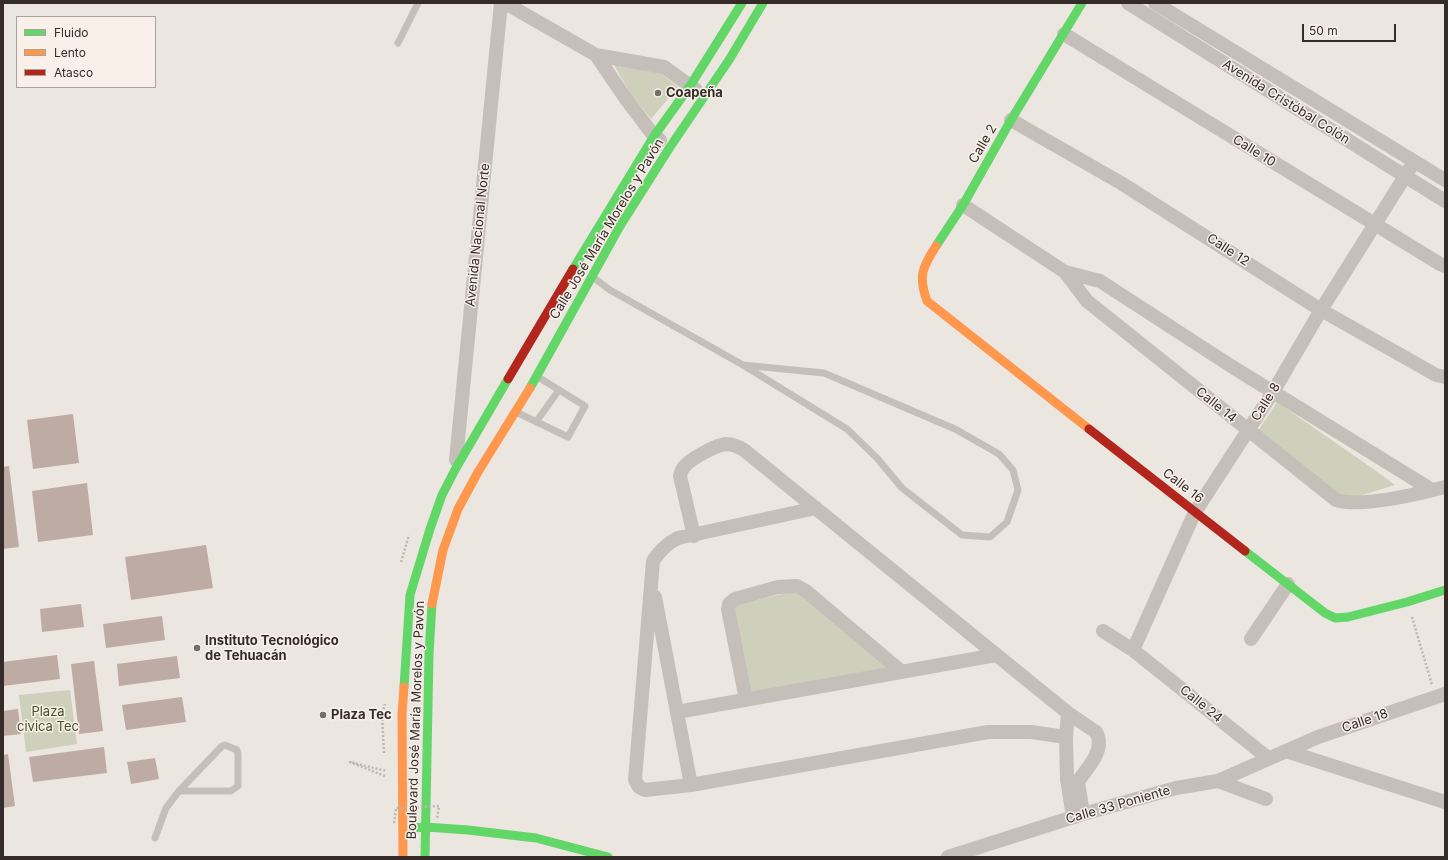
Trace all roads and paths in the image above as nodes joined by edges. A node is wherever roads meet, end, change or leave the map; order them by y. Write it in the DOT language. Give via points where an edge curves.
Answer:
graph roads {
  1 [pos="418,3"];
  2 [pos="501,3"];
  3 [pos="505,3"];
  4 [pos="742,3"];
  5 [pos="764,3"];
  6 [pos="1082,3"];
  7 [pos="1128,3"];
  8 [pos="1155,3"];
  9 [pos="1064,34"];
  10 [pos="398,43"];
  11 [pos="596,55"];
  12 [pos="1261,68"];
  13 [pos="1254,82"];
  14 [pos="690,86"];
  15 [pos="705,97"];
  16 [pos="1011,120"];
  17 [pos="654,136"];
  18 [pos="670,147"];
  19 [pos="1414,162"];
  20 [pos="1441,174"];
  21 [pos="1405,176"];
  22 [pos="1423,187"];
  23 [pos="1445,201"];
  24 [pos="963,205"];
  25 [pos="1375,225"];
  26 [pos="1445,266"];
  27 [pos="584,271"];
  28 [pos="1065,272"];
  29 [pos="927,301"];
  30 [pos="1321,310"];
  31 [pos="743,365"];
  32 [pos="537,376"];
  33 [pos="1445,377"];
  34 [pos="559,390"];
  35 [pos="1273,392"];
  36 [pos="516,412"];
  37 [pos="536,422"];
  38 [pos="1248,430"];
  39 [pos="456,468"];
  40 [pos="478,472"];
  41 [pos="1438,489"];
  42 [pos="816,508"];
  43 [pos="1195,512"];
  44 [pos="694,536"];
  45 [pos="652,580"];
  46 [pos="1288,584"];
  47 [pos="1445,590"];
  48 [pos="1407,602"];
  49 [pos="1103,631"];
  50 [pos="1251,639"];
  51 [pos="1133,650"];
  52 [pos="996,655"];
  53 [pos="902,672"];
  54 [pos="1440,696"];
  55 [pos="746,700"];
  56 [pos="677,712"];
  57 [pos="1068,714"];
  58 [pos="1066,736"];
  59 [pos="1286,751"];
  60 [pos="1268,758"];
  61 [pos="1072,780"];
  62 [pos="1218,781"];
  63 [pos="691,785"];
  64 [pos="179,791"];
  65 [pos="1442,799"];
  66 [pos="1266,800"];
  67 [pos="1078,816"];
  68 [pos="436,819"];
  69 [pos="398,826"];
  70 [pos="426,827"];
  71 [pos="155,838"];
  72 [pos="606,856"];
  73 [pos="403,857"];
  74 [pos="425,857"];
  75 [pos="592,857"];
  76 [pos="948,857"];
  1 -- 10 [label="lane"];
  2 -- 39 [label="street, Avenida Nacional Norte"];
  3 -- 11 [label="street"];
  4 -- 14 [label="main road, Calle José María Morelos y Pavón"];
  5 -- 15 [label="main road, Calle José María Morelos y Pavón"];
  6 -- 9 [label="main road, Calle 2"];
  7 -- 13 [label="street, Avenida Cristóbal Colón"];
  8 -- 12 [label="street, Avenida Cristóbal Colón"];
  9 -- 16 [label="main road, Calle 2"];
  9 -- 25 [label="street, Calle 10"];
  11 -- 14 [label="street" via="664,67"];
  11 -- 17 [label="street"];
  12 -- 13 [label="street"];
  12 -- 19 [label="street, Avenida Cristóbal Colón"];
  13 -- 21 [label="street, Avenida Cristóbal Colón"];
  14 -- 15 [label="street"];
  14 -- 17 [label="main road, Calle José María Morelos y Pavón"];
  15 -- 18 [label="main road, Calle José María Morelos y Pavón"];
  16 -- 24 [label="main road, Calle 2"];
  16 -- 30 [label="street, Calle 12" via="1121,183"];
  17 -- 18 [label="street"];
  17 -- 27 [label="main road, Calle José María Morelos y Pavón"];
  18 -- 27 [label="main road, Calle José María Morelos y Pavón" via="620,226"];
  19 -- 20 [label="street, Avenida Cristóbal Colón"];
  19 -- 21 [label="street, Calle 8"];
  20 -- 22 [label="street"];
  21 -- 22 [label="street, Avenida Cristóbal Colón"];
  21 -- 25 [label="street, Calle 8"];
  22 -- 23 [label="street, Avenida Cristóbal Colón"];
  24 -- 28 [label="street, Calle 14"];
  24 -- 29 [label="main road, Calle 2" via="925,264 921,276"];
  25 -- 26 [label="street, Calle 10"];
  25 -- 30 [label="street, Calle 8"];
  27 -- 31 [label="lane" via="610,290"];
  27 -- 32 [label="main road, Calle José María Morelos y Pavón"];
  27 -- 39 [label="main road, Calle José María Morelos y Pavón"];
  28 -- 35 [label="street, Calle 14" via="1100,281"];
  28 -- 38 [label="street, Calle 14" via="1087,301"];
  29 -- 43 [label="main road, Calle 16"];
  30 -- 33 [label="street, Calle 12" via="1436,375"];
  30 -- 35 [label="street, Calle 8"];
  31 -- 31 [label="lane" via="847,429 877,458 902,488 962,535 990,536 1007,522 1018,490 1013,470 999,454 955,429 824,373"];
  32 -- 34 [label="lane"];
  32 -- 36 [label="main road, Calle José María Morelos y Pavón"];
  34 -- 37 [label="lane"];
  34 -- 37 [label="lane" via="585,406 568,437"];
  35 -- 38 [label="street, Calle 8"];
  35 -- 41 [label="street, Calle 14"];
  36 -- 37 [label="lane"];
  36 -- 40 [label="main road, Calle José María Morelos y Pavón"];
  38 -- 41 [label="street, Calle 14" via="1336,500 1346,503 1371,502"];
  38 -- 43 [label="street, Calle 8"];
  39 -- 69 [label="main road, Boulevard José María Morelos y Pavón" via="442,495 410,595"];
  40 -- 70 [label="main road, Boulevard José María Morelos y Pavón" via="458,509 443,550 432,598"];
  42 -- 44 [label="street"];
  42 -- 44 [label="street" via="744,450 735,445 725,444 713,448 682,468 680,476"];
  42 -- 52 [label="street"];
  43 -- 46 [label="main road, Calle 16"];
  43 -- 51 [label="street, Calle 8"];
  44 -- 45 [label="street" via="678,538 661,550 653,561"];
  45 -- 56 [label="street"];
  45 -- 63 [label="street" via="636,780 639,787 644,790"];
  46 -- 48 [label="main road, Calle 16" via="1324,613 1335,618 1360,615"];
  46 -- 50 [label="street"];
  47 -- 48 [label="main road, Calle 16"];
  48 -- 54 [label="path"];
  49 -- 51 [label="street, Calle 24"];
  51 -- 60 [label="street, Calle 24"];
  52 -- 53 [label="street"];
  52 -- 57 [label="street"];
  53 -- 55 [label="street"];
  53 -- 55 [label="street" via="806,592 797,586 778,587 735,599 729,604"];
  54 -- 59 [label="street, Calle 18" via="1356,723"];
  55 -- 56 [label="street"];
  56 -- 63 [label="street"];
  57 -- 58 [label="street"];
  57 -- 61 [label="street" via="1096,732 1099,737 1098,750 1090,765"];
  58 -- 61 [label="street"];
  58 -- 63 [label="street" via="1031,732 988,732"];
  59 -- 60 [label="street, Calle 33 Poniente"];
  59 -- 65 [label="street"];
  60 -- 62 [label="street, Calle 33 Poniente"];
  61 -- 67 [label="street"];
  62 -- 66 [label="street"];
  62 -- 67 [label="street, Calle 33 Poniente" via="1176,788"];
  64 -- 64 [label="lane" via="222,746 237,750 238,786 235,789"];
  64 -- 71 [label="lane" via="166,808"];
  67 -- 76 [label="street, Calle 33 Poniente"];
  68 -- 69 [label="path, bridge" via="439,806 396,808"];
  69 -- 70 [label="main road"];
  69 -- 73 [label="main road, Boulevard José María Morelos y Pavón"];
  70 -- 72 [label="main road" via="536,838"];
  70 -- 74 [label="main road, Boulevard José María Morelos y Pavón"];
  72 -- 75 [label="main road"];
}
